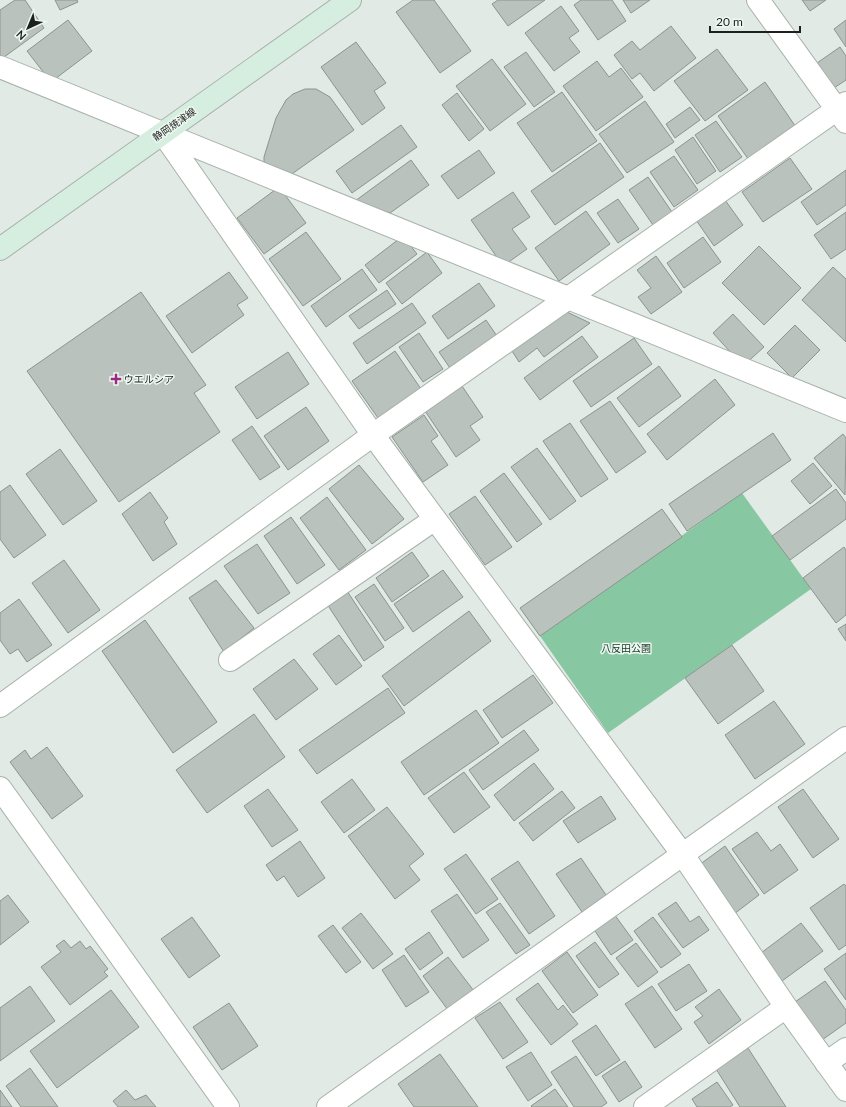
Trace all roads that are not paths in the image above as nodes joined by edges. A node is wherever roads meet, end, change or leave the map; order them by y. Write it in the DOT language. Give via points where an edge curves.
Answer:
graph roads {
  1 [pos="350,0"];
  2 [pos="758,0"];
  3 [pos="0,67"];
  4 [pos="843,112"];
  5 [pos="162,132"];
  6 [pos="0,249"];
  7 [pos="568,299"];
  8 [pos="846,412"];
  9 [pos="373,435"];
  10 [pos="435,519"];
  11 [pos="230,660"];
  12 [pos="0,706"];
  13 [pos="846,738"];
  14 [pos="0,788"];
  15 [pos="683,855"];
  16 [pos="786,1007"];
  17 [pos="846,1049"];
  18 [pos="826,1063"];
  19 [pos="846,1090"];
  20 [pos="228,1107"];
  21 [pos="328,1107"];
  22 [pos="644,1107"];
  1 -- 5 [label="main road, 静岡焼津線"];
  2 -- 4 [label="street"];
  3 -- 5 [label="street"];
  4 -- 7 [label="street"];
  5 -- 6 [label="main road, 静岡焼津線"];
  5 -- 7 [label="street"];
  5 -- 9 [label="street"];
  7 -- 8 [label="street"];
  7 -- 9 [label="street"];
  9 -- 10 [label="street"];
  9 -- 12 [label="street"];
  10 -- 11 [label="street"];
  10 -- 15 [label="street"];
  13 -- 15 [label="street"];
  14 -- 20 [label="street"];
  15 -- 16 [label="street"];
  15 -- 21 [label="street"];
  16 -- 18 [label="street"];
  16 -- 22 [label="street"];
  17 -- 18 [label="street"];
  18 -- 19 [label="street"];
}
